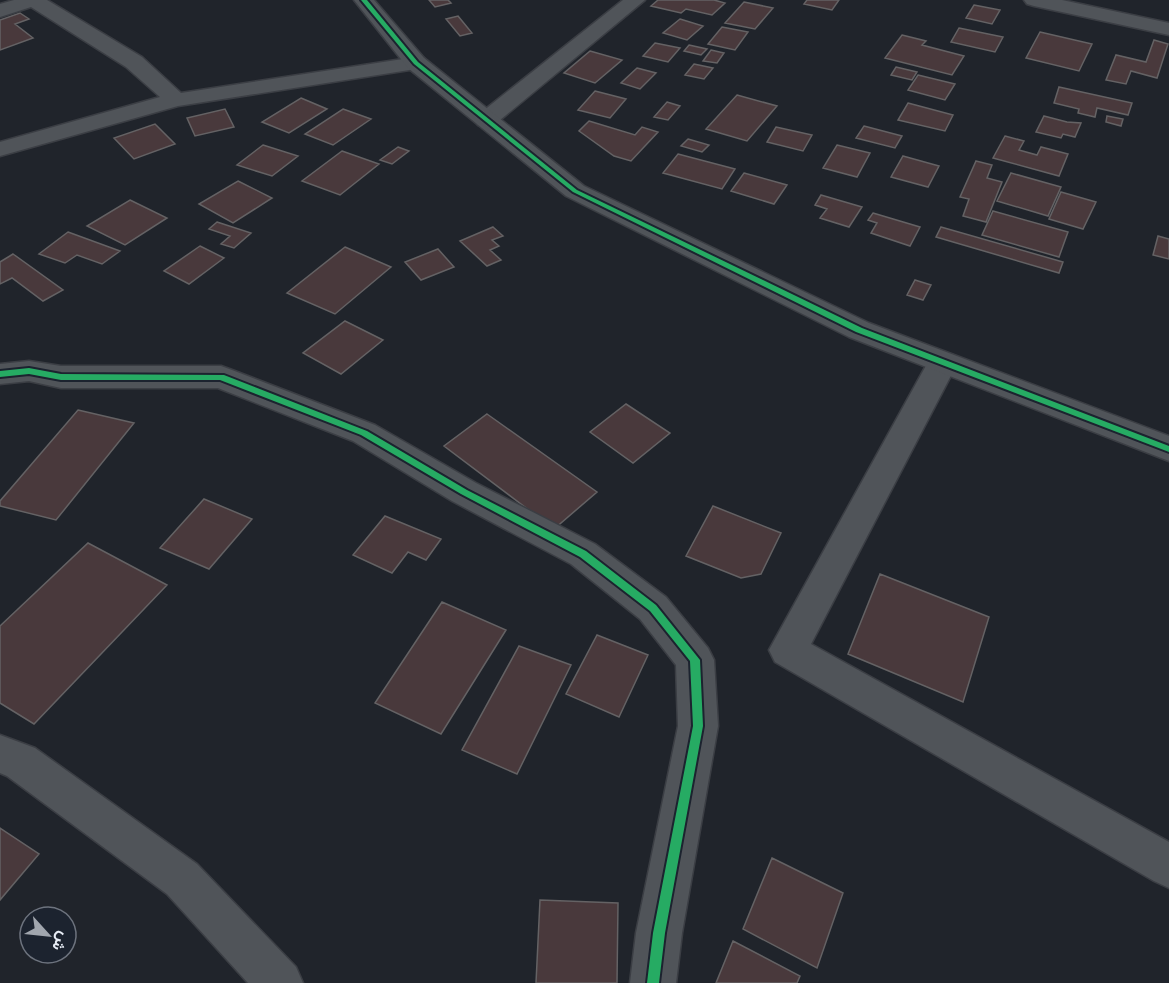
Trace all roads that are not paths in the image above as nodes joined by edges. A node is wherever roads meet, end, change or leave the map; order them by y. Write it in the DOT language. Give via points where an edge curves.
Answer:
graph roads {
  1 [pos="33,0"];
  2 [pos="364,0"];
  3 [pos="635,0"];
  4 [pos="1035,0"];
  5 [pos="0,11"];
  6 [pos="1169,29"];
  7 [pos="417,63"];
  8 [pos="176,100"];
  9 [pos="486,120"];
  10 [pos="0,149"];
  11 [pos="944,362"];
  12 [pos="0,375"];
  13 [pos="1169,449"];
  14 [pos="0,754"];
  15 [pos="1169,866"];
  16 [pos="280,983"];
  17 [pos="653,983"];
  1 -- 5 [label="street"];
  1 -- 8 [label="street" via="134,62"];
  2 -- 7 [label="street"];
  3 -- 9 [label="street"];
  4 -- 6 [label="street"];
  7 -- 8 [label="street"];
  7 -- 9 [label="street"];
  8 -- 10 [label="street"];
  9 -- 11 [label="street" via="575,191 860,330"];
  11 -- 13 [label="street"];
  11 -- 15 [label="street" via="788,650"];
  12 -- 17 [label="street" via="28,371 61,377 221,377 364,433 464,492 583,554 653,608 695,660 698,726"];
  14 -- 16 [label="street" via="21,762 182,879"];
}
